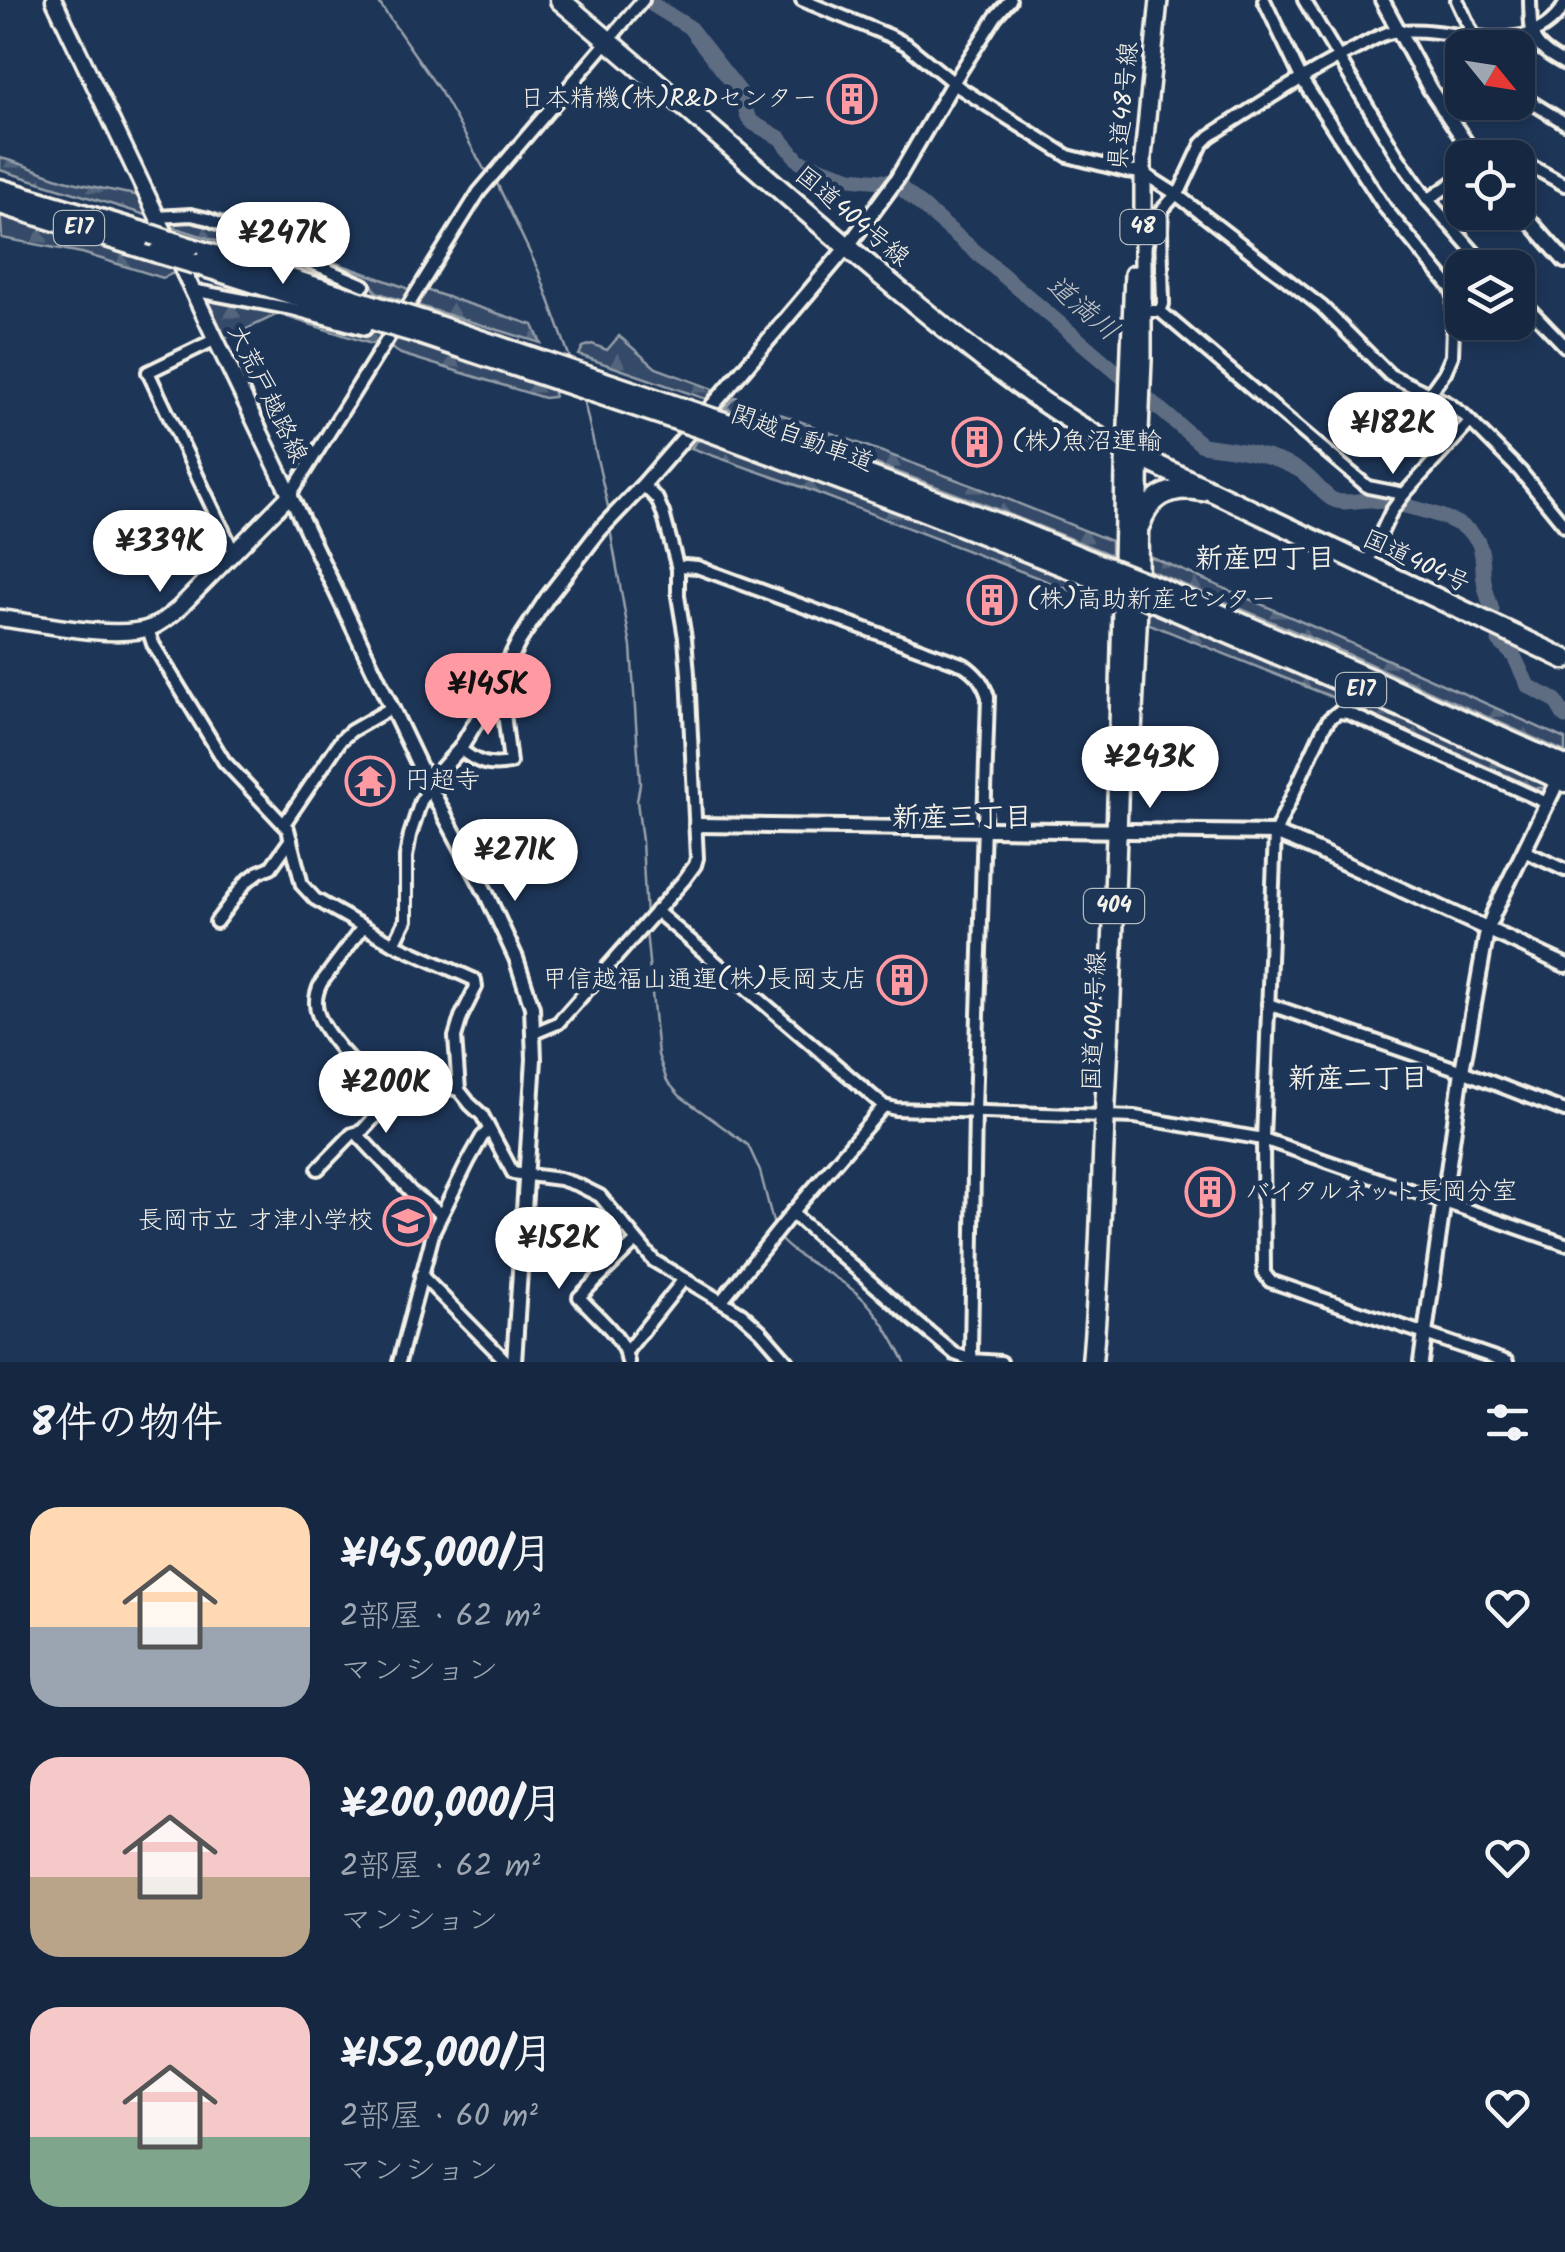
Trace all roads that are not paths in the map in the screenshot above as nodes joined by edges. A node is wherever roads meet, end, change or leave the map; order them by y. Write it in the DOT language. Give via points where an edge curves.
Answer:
graph roads {
  1 [pos="54,0"];
  2 [pos="560,0"];
  3 [pos="643,0"];
  4 [pos="802,0"];
  5 [pos="1010,0"];
  6 [pos="1156,0"];
  7 [pos="1264,0"];
  8 [pos="1304,0"];
  9 [pos="1382,0"];
  10 [pos="1457,0"];
  11 [pos="1530,0"];
  12 [pos="1565,4"];
  13 [pos="1471,30"];
  14 [pos="1532,30"];
  15 [pos="1398,31"];
  16 [pos="1535,32"];
  17 [pos="1445,35"];
  18 [pos="1535,40"];
  19 [pos="609,41"];
  20 [pos="1338,57"];
  21 [pos="1565,64"];
  22 [pos="1301,78"];
  23 [pos="952,83"];
  24 [pos="1535,104"];
  25 [pos="1565,123"];
  26 [pos="1464,140"];
  27 [pos="1535,168"];
  28 [pos="1140,172"];
  29 [pos="1565,185"];
  30 [pos="1445,188"];
  31 [pos="0,189"];
  32 [pos="1176,194"];
  33 [pos="1428,200"];
  34 [pos="0,204"];
  35 [pos="153,226"];
  36 [pos="1535,227"];
  37 [pos="847,247"];
  38 [pos="1472,250"];
  39 [pos="192,255"];
  40 [pos="1565,261"];
  41 [pos="364,286"];
  42 [pos="192,290"];
  43 [pos="1143,311"];
  44 [pos="1160,311"];
  45 [pos="1535,315"];
  46 [pos="379,321"];
  47 [pos="216,339"];
  48 [pos="1565,346"];
  49 [pos="1430,393"];
  50 [pos="1470,422"];
  51 [pos="1132,453"];
  52 [pos="643,485"];
  53 [pos="1404,494"];
  54 [pos="290,495"];
  55 [pos="1221,496"];
  56 [pos="1565,526"];
  57 [pos="1137,535"];
  58 [pos="234,553"];
  59 [pos="1366,566"];
  60 [pos="678,569"];
  61 [pos="1156,595"];
  62 [pos="0,618"];
  63 [pos="148,629"];
  64 [pos="1565,659"];
  65 [pos="488,700"];
  66 [pos="392,708"];
  67 [pos="460,749"];
  68 [pos="1565,766"];
  69 [pos="429,786"];
  70 [pos="1559,786"];
  71 [pos="1547,803"];
  72 [pos="284,824"];
  73 [pos="696,825"];
  74 [pos="983,830"];
  75 [pos="1122,832"];
  76 [pos="1275,833"];
  77 [pos="291,839"];
  78 [pos="1524,852"];
  79 [pos="1565,870"];
  80 [pos="656,911"];
  81 [pos="216,922"];
  82 [pos="362,928"];
  83 [pos="1488,931"];
  84 [pos="394,944"];
  85 [pos="1565,966"];
  86 [pos="1268,1004"];
  87 [pos="534,1033"];
  88 [pos="1462,1071"];
  89 [pos="459,1090"];
  90 [pos="390,1100"];
  91 [pos="884,1106"];
  92 [pos="975,1110"];
  93 [pos="1565,1111"];
  94 [pos="1110,1116"];
  95 [pos="489,1130"];
  96 [pos="362,1131"];
  97 [pos="1263,1139"];
  98 [pos="318,1169"];
  99 [pos="526,1174"];
  100 [pos="1443,1200"];
  101 [pos="792,1213"];
  102 [pos="440,1214"];
  103 [pos="636,1241"];
  104 [pos="1565,1244"];
  105 [pos="421,1276"];
  106 [pos="684,1279"];
  107 [pos="722,1300"];
  108 [pos="1426,1334"];
  109 [pos="627,1357"];
  110 [pos="972,1360"];
  111 [pos="399,1362"];
  112 [pos="511,1362"];
  113 [pos="788,1362"];
  114 [pos="1001,1362"];
  115 [pos="1092,1362"];
  116 [pos="1101,1362"];
  117 [pos="1421,1362"];
  118 [pos="1507,1362"];
  1 -- 35 [label="main road, 大荒戸越路線"];
  2 -- 19 [label="highway, 国道404号線"];
  3 -- 19 [label="street"];
  4 -- 23 [label="street" via="907,45"];
  5 -- 23 [label="street"];
  6 -- 28 [label="main road, 48"];
  7 -- 22 [label="street"];
  8 -- 20 [label="street"];
  9 -- 15 [label="street"];
  10 -- 13 [label="street"];
  11 -- 14 [label="street"];
  12 -- 16 [label="street"];
  15 -- 17 [label="street"];
  15 -- 20 [label="street"];
  15 -- 26 [label="street"];
  18 -- 21 [label="street"];
  19 -- 37 [label="highway, 国道404号線"];
  19 -- 54 [label="street" via="479,192"];
  20 -- 22 [label="street"];
  20 -- 33 [label="street"];
  22 -- 32 [label="street" via="1210,136"];
  22 -- 49 [label="street" via="1385,208 1451,288 1452,356"];
  23 -- 28 [label="street" via="1068,156"];
  23 -- 37 [label="street" via="897,179"];
  24 -- 25 [label="street"];
  27 -- 29 [label="street"];
  28 -- 32 [label="street"];
  28 -- 43 [label="main road, 県道48号線 / 48"];
  28 -- 51 [label="main road, 48"];
  30 -- 33 [label="street"];
  31 -- 35 [label="highway, 関越自動車道 / E17"];
  32 -- 44 [label="street" via="1161,216"];
  32 -- 49 [label="street" via="1322,307 1390,375"];
  33 -- 38 [label="street"];
  34 -- 39 [label="highway, 関越自動車道 / E17, bridge" via="158,253"];
  35 -- 39 [label="highway, 関越自動車道 / E17, bridge"];
  35 -- 41 [label="street" via="191,214"];
  35 -- 42 [label="main road, 大荒戸越路線"];
  36 -- 40 [label="street"];
  37 -- 51 [label="highway, 国道404号線" via="992,367 1068,420"];
  37 -- 52 [label="street"];
  39 -- 46 [label="highway, 関越自動車道 / E17"];
  42 -- 46 [label="street"];
  42 -- 47 [label="main road, 大荒戸越路線"];
  43 -- 44 [label="street"];
  43 -- 51 [label="main road, 県道48号線 / 48"];
  44 -- 53 [label="street" via="1368,487"];
  45 -- 48 [label="street"];
  46 -- 61 [label="highway, 関越自動車道 / E17, bridge" via="417,326 684,415"];
  47 -- 54 [label="main road, 大荒戸越路線"];
  47 -- 58 [label="street" via="148,372"];
  49 -- 50 [label="street"];
  50 -- 53 [label="street"];
  50 -- 56 [label="street"];
  51 -- 55 [label="highway, 国道404号"];
  51 -- 57 [label="highway, 国道404号線 / 404"];
  51 -- 75 [label="highway, 国道404号線 / 404"];
  52 -- 60 [label="street" via="663,513"];
  52 -- 65 [label="street" via="548,598"];
  53 -- 59 [label="street"];
  54 -- 58 [label="main road, 大荒戸越路線"];
  54 -- 66 [label="street"];
  55 -- 57 [label="highway" via="1183,488 1162,494"];
  55 -- 59 [label="highway, 国道404号"];
  57 -- 75 [label="highway, 国道404号線 / 404"];
  58 -- 63 [label="main road, 大荒戸越路線"];
  59 -- 64 [label="highway, 国道404号"];
  60 -- 73 [label="street"];
  60 -- 74 [label="street" via="707,570 974,672 988,698"];
  61 -- 68 [label="highway, 関越自動車道 / E17" via="1400,691"];
  61 -- 70 [label="highway, 関越自動車道 / E17"];
  62 -- 63 [label="main road" via="116,632"];
  63 -- 72 [label="street" via="224,762"];
  65 -- 67 [label="street"];
  65 -- 67 [label="street" via="504,713 510,763 482,764"];
  66 -- 69 [label="street"];
  66 -- 72 [label="street" via="350,731"];
  67 -- 69 [label="street"];
  69 -- 84 [label="street" via="410,835 406,920"];
  69 -- 87 [label="street" via="516,958"];
  70 -- 71 [label="street"];
  71 -- 76 [label="street" via="1338,712 1328,719"];
  71 -- 78 [label="street"];
  72 -- 77 [label="street"];
  73 -- 74 [label="street"];
  73 -- 80 [label="street" via="695,865"];
  74 -- 75 [label="street"];
  74 -- 92 [label="street"];
  75 -- 76 [label="street"];
  75 -- 94 [label="highway, 国道404号線 / 404"];
  76 -- 83 [label="street"];
  76 -- 86 [label="street"];
  77 -- 81 [label="street"];
  77 -- 82 [label="street" via="306,892"];
  78 -- 79 [label="street"];
  78 -- 83 [label="street"];
  80 -- 87 [label="street" via="558,1023"];
  80 -- 91 [label="street"];
  82 -- 84 [label="street"];
  82 -- 90 [label="street" via="321,983 317,1009 338,1044"];
  83 -- 85 [label="street"];
  83 -- 88 [label="street"];
  84 -- 89 [label="street" via="477,984 456,1037"];
  86 -- 88 [label="street"];
  86 -- 97 [label="street"];
  87 -- 99 [label="street"];
  88 -- 93 [label="street"];
  88 -- 100 [label="street"];
  89 -- 90 [label="street" via="418,1077"];
  89 -- 95 [label="street"];
  90 -- 96 [label="street"];
  91 -- 92 [label="street"];
  91 -- 101 [label="street"];
  92 -- 94 [label="street"];
  92 -- 110 [label="street"];
  94 -- 97 [label="street"];
  94 -- 115 [label="highway, 国道404号線 / 404"];
  94 -- 116 [label="highway, 国道404号線 / 404" via="1112,1236"];
  95 -- 99 [label="street" via="513,1174"];
  95 -- 102 [label="street"];
  96 -- 98 [label="street"];
  96 -- 102 [label="street" via="378,1157"];
  97 -- 100 [label="street"];
  97 -- 108 [label="street" via="1264,1273 1270,1281"];
  99 -- 103 [label="street" via="594,1192"];
  99 -- 112 [label="street"];
  100 -- 104 [label="street"];
  100 -- 108 [label="street"];
  101 -- 107 [label="street"];
  101 -- 110 [label="street" via="955,1354"];
  102 -- 105 [label="street"];
  103 -- 106 [label="street"];
  103 -- 109 [label="street" via="578,1297"];
  105 -- 111 [label="street"];
  105 -- 112 [label="street"];
  106 -- 107 [label="street"];
  106 -- 109 [label="street"];
  107 -- 113 [label="street"];
  108 -- 117 [label="street"];
  108 -- 118 [label="street"];
  110 -- 114 [label="street"];
}
